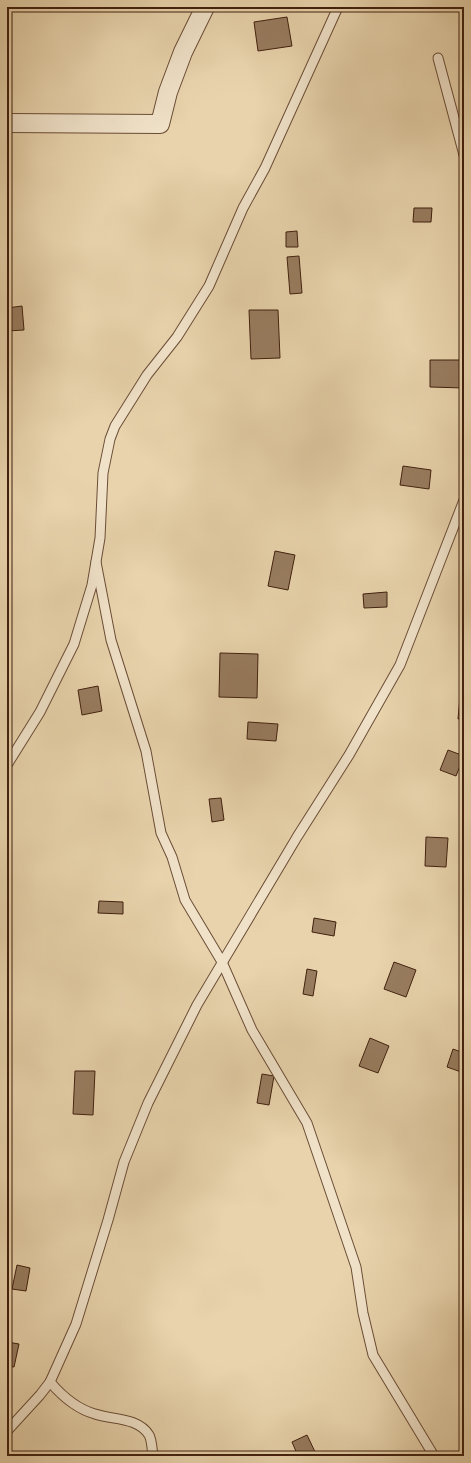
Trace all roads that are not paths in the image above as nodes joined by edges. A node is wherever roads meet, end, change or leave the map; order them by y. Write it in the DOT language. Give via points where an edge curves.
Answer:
graph roads {
  1 [pos="204,7"];
  2 [pos="338,7"];
  3 [pos="438,58"];
  4 [pos="7,123"];
  5 [pos="464,155"];
  6 [pos="464,500"];
  7 [pos="96,562"];
  8 [pos="7,765"];
  9 [pos="222,962"];
  10 [pos="50,1382"];
  11 [pos="7,1431"];
  12 [pos="153,1456"];
  13 [pos="434,1456"];
  1 -- 4 [label="street" via="182,52 160,124"];
  2 -- 7 [label="lane" via="209,286 115,426 103,473 100,538"];
  3 -- 5 [label="lane"];
  6 -- 9 [label="lane" via="400,665 349,755"];
  7 -- 8 [label="lane" via="92,585 74,644 40,712"];
  7 -- 9 [label="lane" via="111,640 146,751 161,833 172,857 185,900"];
  9 -- 10 [label="lane" via="197,1004 148,1103 124,1162 76,1324"];
  9 -- 13 [label="lane" via="252,1030 277,1069 310,1130 356,1266 373,1355"];
  10 -- 11 [label="lane"];
  10 -- 12 [label="lane" via="80,1408 95,1415 138,1424 149,1435"];
}
